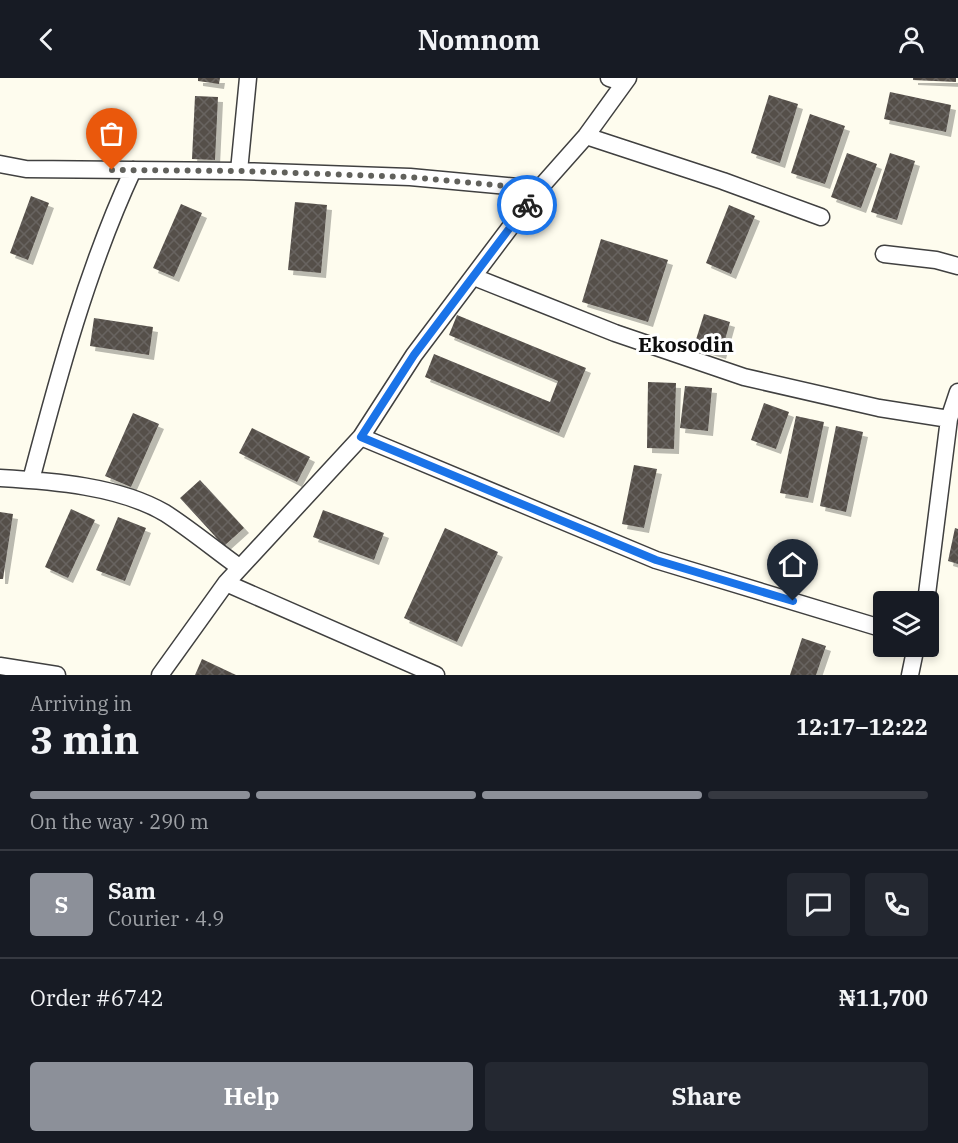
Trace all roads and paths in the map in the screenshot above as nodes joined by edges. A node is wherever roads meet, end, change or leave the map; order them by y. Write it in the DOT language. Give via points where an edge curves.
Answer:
graph roads {
  1 [pos="248,78"];
  2 [pos="620,80"];
  3 [pos="586,136"];
  4 [pos="0,164"];
  5 [pos="133,170"];
  6 [pos="239,171"];
  7 [pos="539,189"];
  8 [pos="821,217"];
  9 [pos="884,254"];
  10 [pos="958,266"];
  11 [pos="474,277"];
  12 [pos="958,392"];
  13 [pos="949,418"];
  14 [pos="361,437"];
  15 [pos="0,478"];
  16 [pos="32,480"];
  17 [pos="239,567"];
  18 [pos="226,583"];
  19 [pos="927,591"];
  20 [pos="873,626"];
  21 [pos="914,657"];
  22 [pos="0,666"];
  23 [pos="57,675"];
  24 [pos="160,675"];
  25 [pos="436,675"];
  26 [pos="910,675"];
  1 -- 6 [label="street"];
  2 -- 3 [label="street"];
  3 -- 7 [label="street"];
  3 -- 8 [label="street"];
  4 -- 5 [label="street" via="26,169"];
  5 -- 6 [label="street"];
  5 -- 16 [label="street" via="110,218 62,359"];
  6 -- 7 [label="street" via="410,177"];
  7 -- 11 [label="street"];
  9 -- 10 [label="street"];
  11 -- 13 [label="street" via="615,333 744,377 879,408"];
  11 -- 14 [label="street" via="414,355"];
  12 -- 13 [label="street"];
  13 -- 19 [label="street"];
  14 -- 17 [label="street"];
  14 -- 20 [label="street" via="656,560"];
  15 -- 16 [label="street"];
  16 -- 17 [label="street" via="126,497 164,513"];
  17 -- 18 [label="street"];
  18 -- 24 [label="street"];
  18 -- 25 [label="street"];
  21 -- 26 [label="street"];
  22 -- 23 [label="street"];
}
